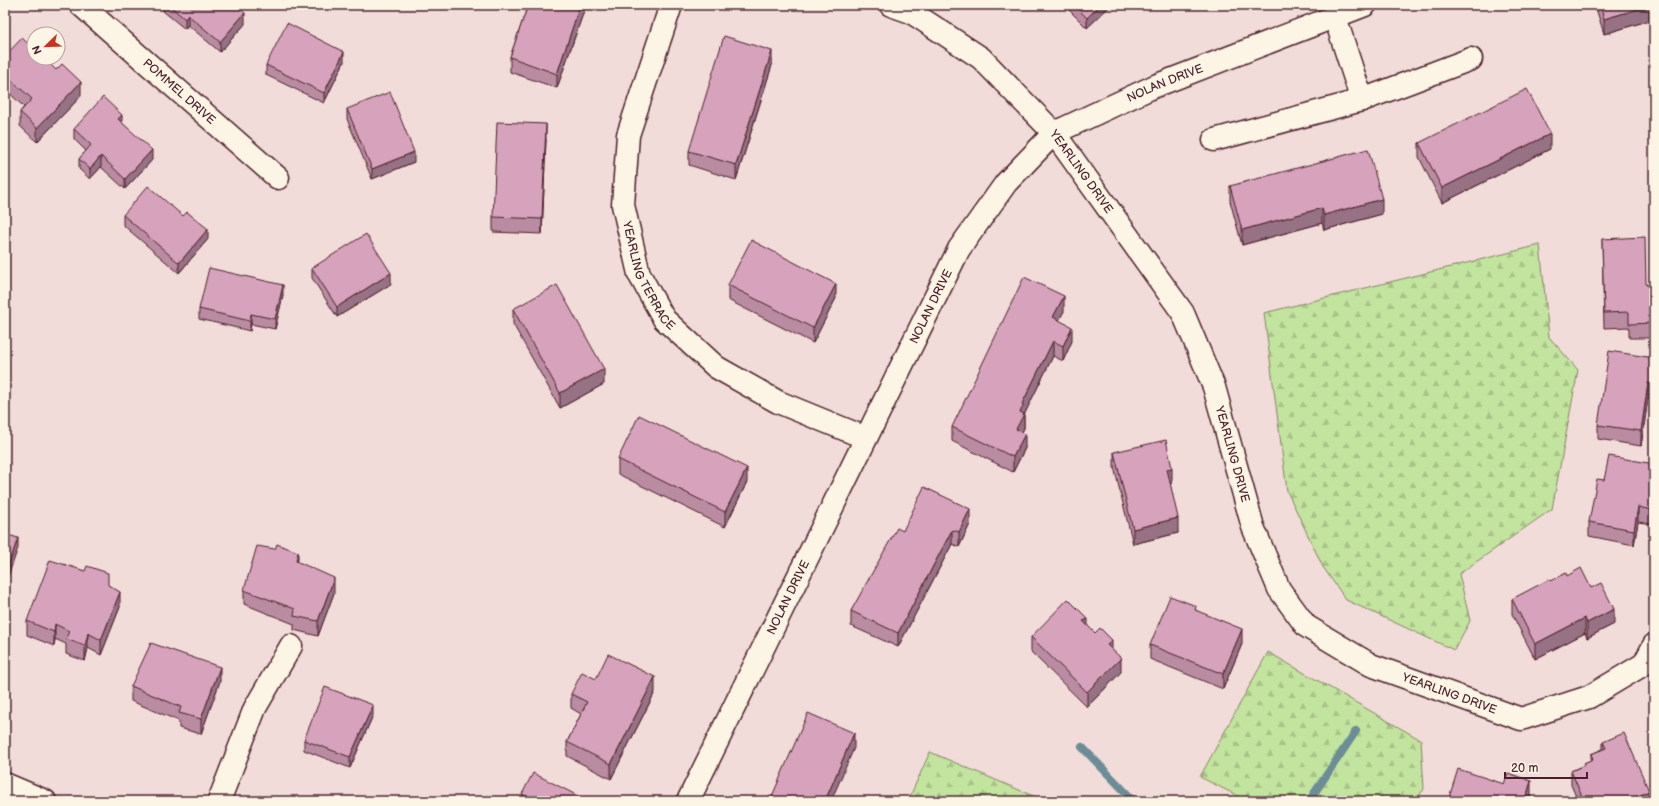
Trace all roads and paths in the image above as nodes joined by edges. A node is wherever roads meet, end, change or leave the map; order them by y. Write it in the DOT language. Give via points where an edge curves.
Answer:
graph roads {
  1 [pos="81,5"];
  2 [pos="670,5"];
  3 [pos="891,5"];
  4 [pos="1365,5"];
  5 [pos="1334,17"];
  6 [pos="1471,59"];
  7 [pos="1362,100"];
  8 [pos="1054,133"];
  9 [pos="1214,140"];
  10 [pos="278,178"];
  11 [pos="866,438"];
  12 [pos="1654,645"];
  13 [pos="291,646"];
  14 [pos="5,784"];
  15 [pos="45,801"];
  16 [pos="219,801"];
  17 [pos="688,801"];
  1 -- 10 [label="street, POMMEL DRIVE"];
  2 -- 11 [label="street, YEARLING TERRACE" via="628,136 623,205 639,274 664,319 716,367 778,402"];
  3 -- 8 [label="street, YEARLING DRIVE" via="911,12 981,58"];
  4 -- 5 [label="street, NOLAN DRIVE"];
  5 -- 7 [label="street"];
  5 -- 8 [label="street, NOLAN DRIVE" via="1155,86"];
  6 -- 7 [label="street"];
  7 -- 9 [label="street"];
  8 -- 11 [label="street, NOLAN DRIVE" via="1006,183 959,249"];
  8 -- 12 [label="street, YEARLING DRIVE" via="1183,313 1214,387 1253,527 1279,589 1306,626 1371,665 1521,719 1588,697 1644,664"];
  11 -- 17 [label="street, NOLAN DRIVE"];
  13 -- 16 [label="street" via="255,708"];
  14 -- 15 [label="street"];
}
